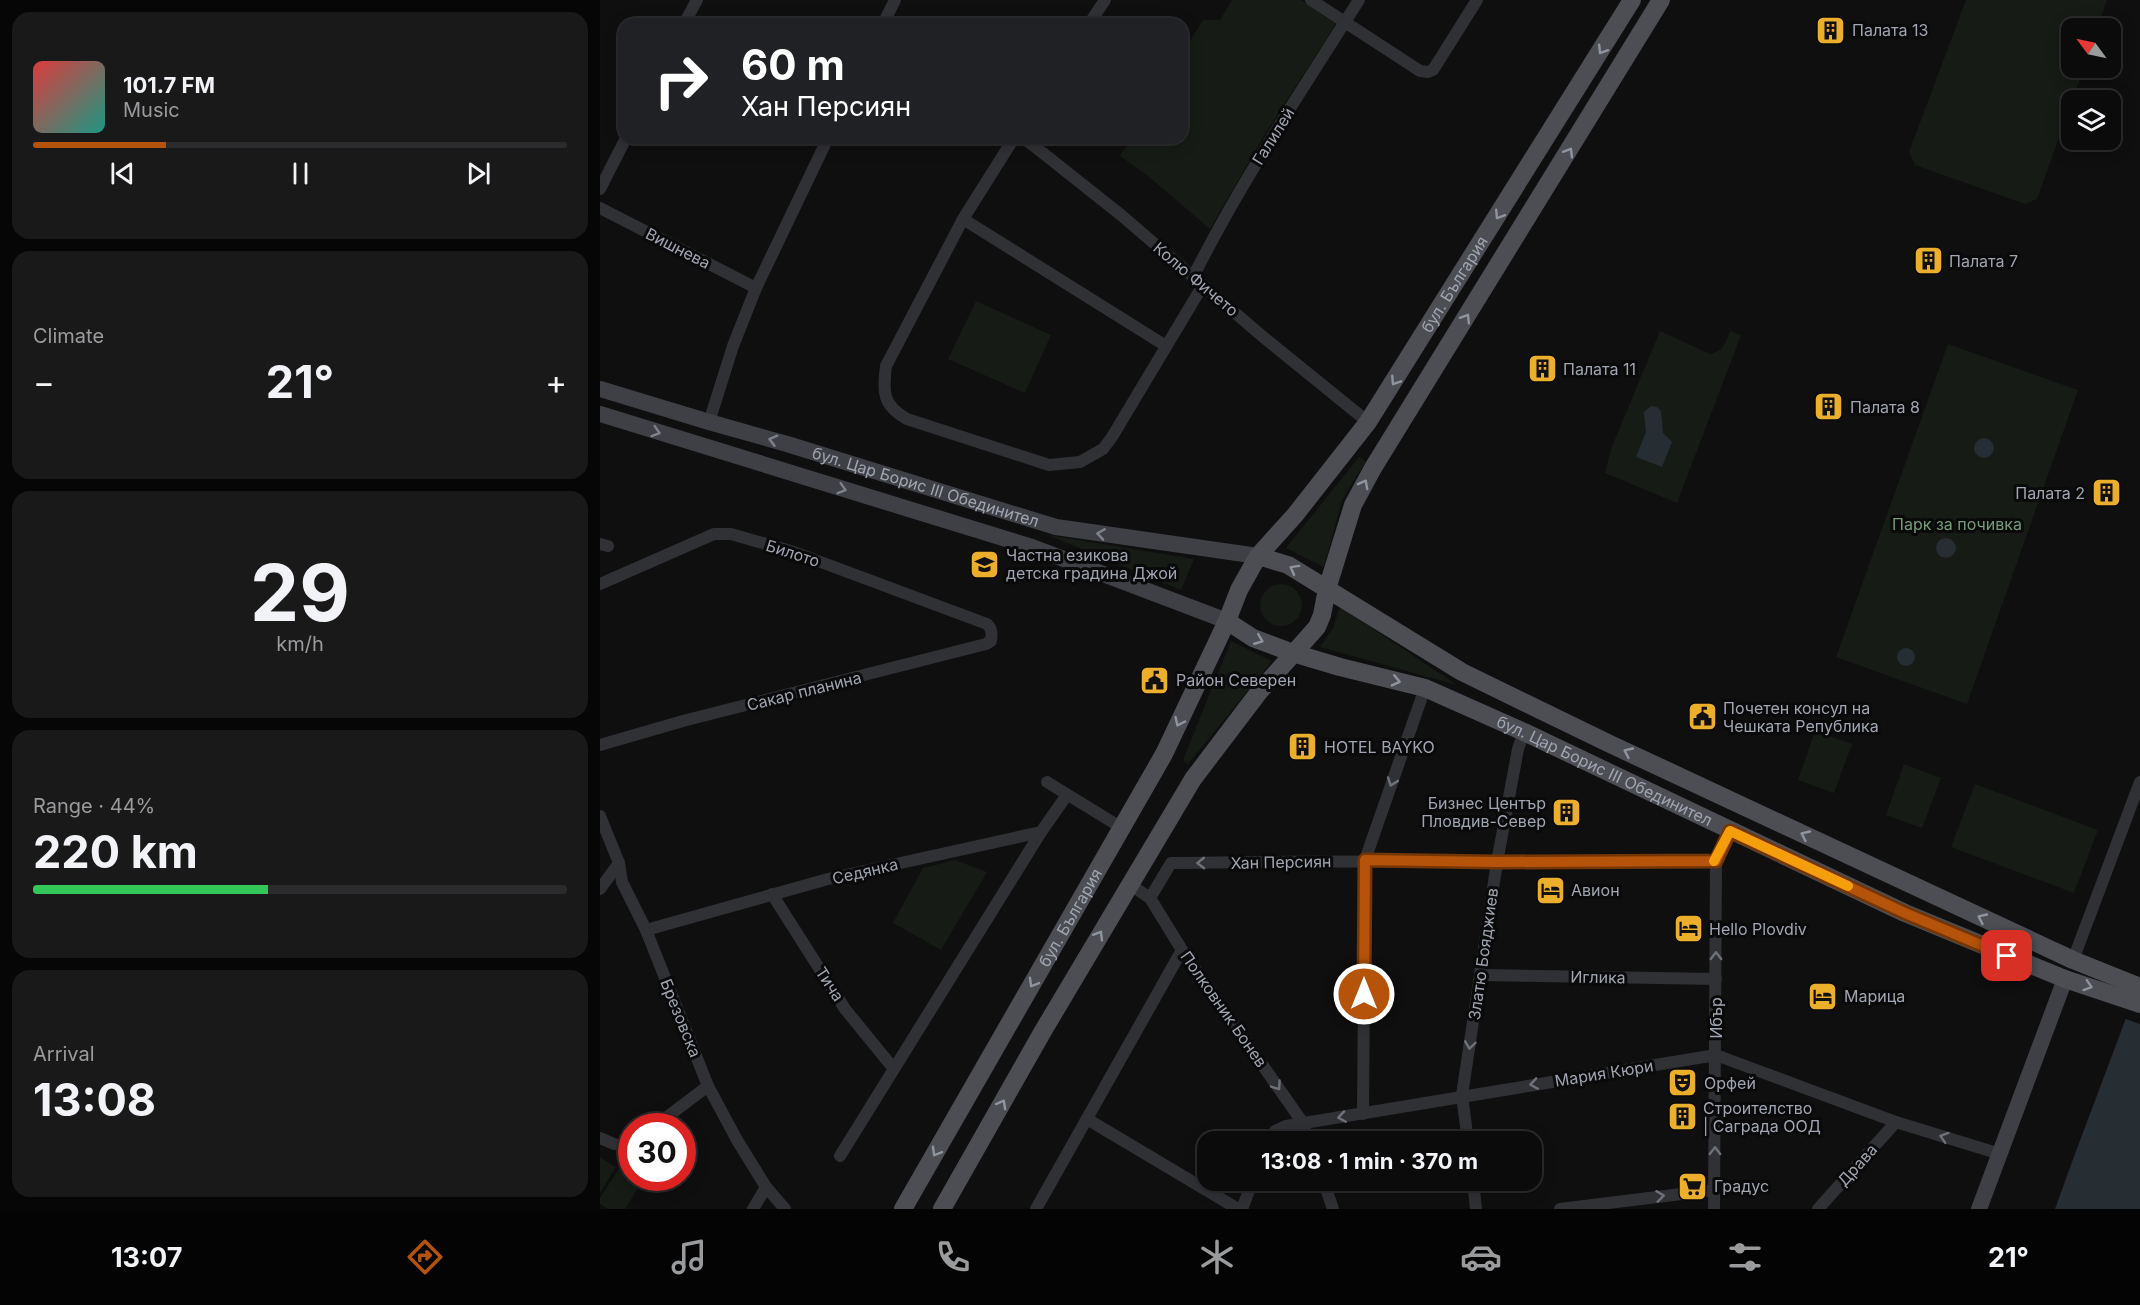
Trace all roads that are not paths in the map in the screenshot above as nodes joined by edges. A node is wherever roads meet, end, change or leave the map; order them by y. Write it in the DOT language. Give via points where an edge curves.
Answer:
graph roads {
  1 [pos="697,0"];
  2 [pos="895,0"];
  3 [pos="1105,0"];
  4 [pos="1311,0"];
  5 [pos="1359,0"];
  6 [pos="1477,0"];
  7 [pos="1632,0"];
  8 [pos="1661,0"];
  9 [pos="687,18"];
  10 [pos="886,18"];
  11 [pos="1093,18"];
  12 [pos="1346,21"];
  13 [pos="623,144"];
  14 [pos="825,144"];
  15 [pos="1010,144"];
  16 [pos="1031,144"];
  17 [pos="600,189"];
  18 [pos="600,208"];
  19 [pos="963,219"];
  20 [pos="1198,281"];
  21 [pos="756,288"];
  22 [pos="1166,345"];
  23 [pos="600,389"];
  24 [pos="600,414"];
  25 [pos="709,422"];
  26 [pos="1368,422"];
  27 [pos="1258,556"];
  28 [pos="600,584"];
  29 [pos="1327,589"];
  30 [pos="1227,621"];
  31 [pos="987,624"];
  32 [pos="1293,653"];
  33 [pos="1425,688"];
  34 [pos="1524,732"];
  35 [pos="600,745"];
  36 [pos="1047,782"];
  37 [pos="2140,782"];
  38 [pos="1067,795"];
  39 [pos="600,816"];
  40 [pos="1122,828"];
  41 [pos="1730,831"];
  42 [pos="1041,832"];
  43 [pos="1365,860"];
  44 [pos="1716,861"];
  45 [pos="1497,862"];
  46 [pos="619,863"];
  47 [pos="1129,884"];
  48 [pos="600,889"];
  49 [pos="772,894"];
  50 [pos="1150,898"];
  51 [pos="646,930"];
  52 [pos="1182,950"];
  53 [pos="2073,960"];
  54 [pos="1480,975"];
  55 [pos="1716,979"];
  56 [pos="2065,979"];
  57 [pos="2113,986"];
  58 [pos="2140,987"];
  59 [pos="2140,1004"];
  60 [pos="1716,1055"];
  61 [pos="894,1069"];
  62 [pos="708,1086"];
  63 [pos="1462,1095"];
  64 [pos="672,1113"];
  65 [pos="1363,1114"];
  66 [pos="1087,1119"];
  67 [pos="1896,1122"];
  68 [pos="1303,1124"];
  69 [pos="1275,1131"];
  70 [pos="1305,1131"];
  71 [pos="1467,1131"];
  72 [pos="600,1138"];
  73 [pos="618,1145"];
  74 [pos="2000,1154"];
  75 [pos="840,1156"];
  76 [pos="766,1187"];
  77 [pos="1714,1190"];
  78 [pos="1248,1191"];
  79 [pos="1327,1191"];
  80 [pos="1474,1191"];
  81 [pos="753,1209"];
  82 [pos="785,1209"];
  83 [pos="903,1209"];
  84 [pos="942,1209"];
  85 [pos="1036,1209"];
  86 [pos="1240,1209"];
  87 [pos="1333,1209"];
  88 [pos="1476,1209"];
  89 [pos="1560,1209"];
  90 [pos="1714,1209"];
  91 [pos="1818,1209"];
  92 [pos="1979,1209"];
  1 -- 9 [label="street"];
  2 -- 10 [label="street"];
  3 -- 11 [label="street"];
  4 -- 12 [label="street"];
  5 -- 12 [label="street, Галилей"];
  6 -- 12 [label="street" via="1433,70 1428,72 1420,71"];
  7 -- 26 [label="main road, бул. България, one-way"];
  29 -- 8 [label="main road, one-way" via="1353,505 1373,468"];
  12 -- 20 [label="street, Галилей" via="1217,228"];
  13 -- 17 [label="street"];
  14 -- 21 [label="street"];
  15 -- 19 [label="street"];
  16 -- 20 [label="street, Колю Фичето"];
  18 -- 21 [label="street, Вишнева"];
  19 -- 22 [label="street"];
  19 -- 22 [label="street, Галилей" via="886,366 883,393 894,412 1049,465 1080,462 1103,449 1112,437"];
  20 -- 22 [label="street, Галилей"];
  20 -- 26 [label="street, Колю Фичето"];
  21 -- 25 [label="street"];
  23 -- 25 [label="main road, бул. Цар Борис III Обединител"];
  24 -- 30 [label="main road, бул. Цар Борис III Обединител, one-way" via="1032,548"];
  27 -- 25 [label="main road, бул. Цар Борис III Обединител, one-way" via="1056,527"];
  26 -- 27 [label="main road, бул. България"];
  29 -- 27 [label="main road, one-way" via="1288,565"];
  27 -- 30 [label="main road"];
  28 -- 31 [label="street, Билото" via="714,534 731,534 794,552"];
  29 -- 32 [label="main road" via="1317,627"];
  53 -- 29 [label="main road, бул. Цар Борис III Обединител, one-way" via="1462,672"];
  30 -- 32 [label="main road, one-way" via="1252,638"];
  30 -- 40 [label="main road, бул. България, one-way" via="1164,754"];
  31 -- 35 [label="street, Сакар планина" via="992,634 986,644"];
  32 -- 33 [label="main road, бул. Цар Борис III Обединител, one-way"];
  32 -- 47 [label="main road, бул. България" via="1193,779"];
  33 -- 34 [label="main road, бул. Цар Борис III Обединител"];
  33 -- 43 [label="street, one-way"];
  34 -- 41 [label="main road, бул. Цар Борис III Обединител"];
  34 -- 45 [label="street, Златю Бояджиев"];
  36 -- 38 [label="street"];
  37 -- 53 [label="street"];
  38 -- 40 [label="street"];
  38 -- 42 [label="street"];
  39 -- 46 [label="street, Брезовска"];
  40 -- 83 [label="main road, бул. България, one-way"];
  41 -- 44 [label="street, Ибър"];
  41 -- 56 [label="main road, бул. Цар Борис III Обединител" via="1905,913"];
  42 -- 49 [label="street, Седянка"];
  42 -- 61 [label="street"];
  43 -- 45 [label="street, Хан Персиян"];
  43 -- 50 [label="street, Хан Персиян, one-way" via="1171,863"];
  43 -- 65 [label="street"];
  44 -- 45 [label="street, Хан Персиян"];
  55 -- 44 [label="street, Ибър, one-way"];
  45 -- 54 [label="street, Златю Бояджиев"];
  46 -- 48 [label="street"];
  46 -- 51 [label="street, Брезовска" via="622,882"];
  47 -- 50 [label="street, Полковник Бонев"];
  84 -- 47 [label="main road, бул. България, one-way"];
  49 -- 51 [label="street, Седянка"];
  49 -- 61 [label="street, Тича" via="845,1009"];
  50 -- 52 [label="street, Полковник Бонев"];
  51 -- 62 [label="street, Брезовска"];
  52 -- 66 [label="street"];
  52 -- 68 [label="street, Полковник Бонев, one-way"];
  53 -- 57 [label="main road, бул. Цар Борис III Обединител"];
  54 -- 55 [label="street, Иглика"];
  54 -- 63 [label="street, Златю Бояджиев, one-way"];
  55 -- 60 [label="street, Ибър"];
  56 -- 57 [label="main road, бул. Цар Борис III Обединител, one-way"];
  56 -- 74 [label="main road"];
  57 -- 58 [label="main road, бул. Цар Борис III Обединител"];
  57 -- 59 [label="main road, бул. Цар Борис III Обединител"];
  60 -- 63 [label="street, Мария Кюри, one-way"];
  60 -- 67 [label="street, Мария Кюри"];
  77 -- 60 [label="street, Ибър, one-way"];
  61 -- 75 [label="street"];
  62 -- 64 [label="street"];
  62 -- 76 [label="street, Брезовска"];
  63 -- 65 [label="street, Мария Кюри"];
  63 -- 71 [label="street, Златю Бояджиев"];
  65 -- 68 [label="street, Мария Кюри, one-way"];
  66 -- 85 [label="street"];
  66 -- 86 [label="street"];
  74 -- 67 [label="street, Мария Кюри, one-way"];
  67 -- 91 [label="street, Драва"];
  68 -- 69 [label="street, Мария Кюри"];
  68 -- 70 [label="street, Полковник Бонев"];
  72 -- 73 [label="street"];
  74 -- 92 [label="main road"];
  76 -- 81 [label="street"];
  76 -- 82 [label="street, Брезовска"];
  89 -- 77 [label="street, one-way"];
  77 -- 90 [label="street, Ибър"];
  78 -- 86 [label="street"];
  79 -- 87 [label="street"];
  80 -- 88 [label="street"];
}
